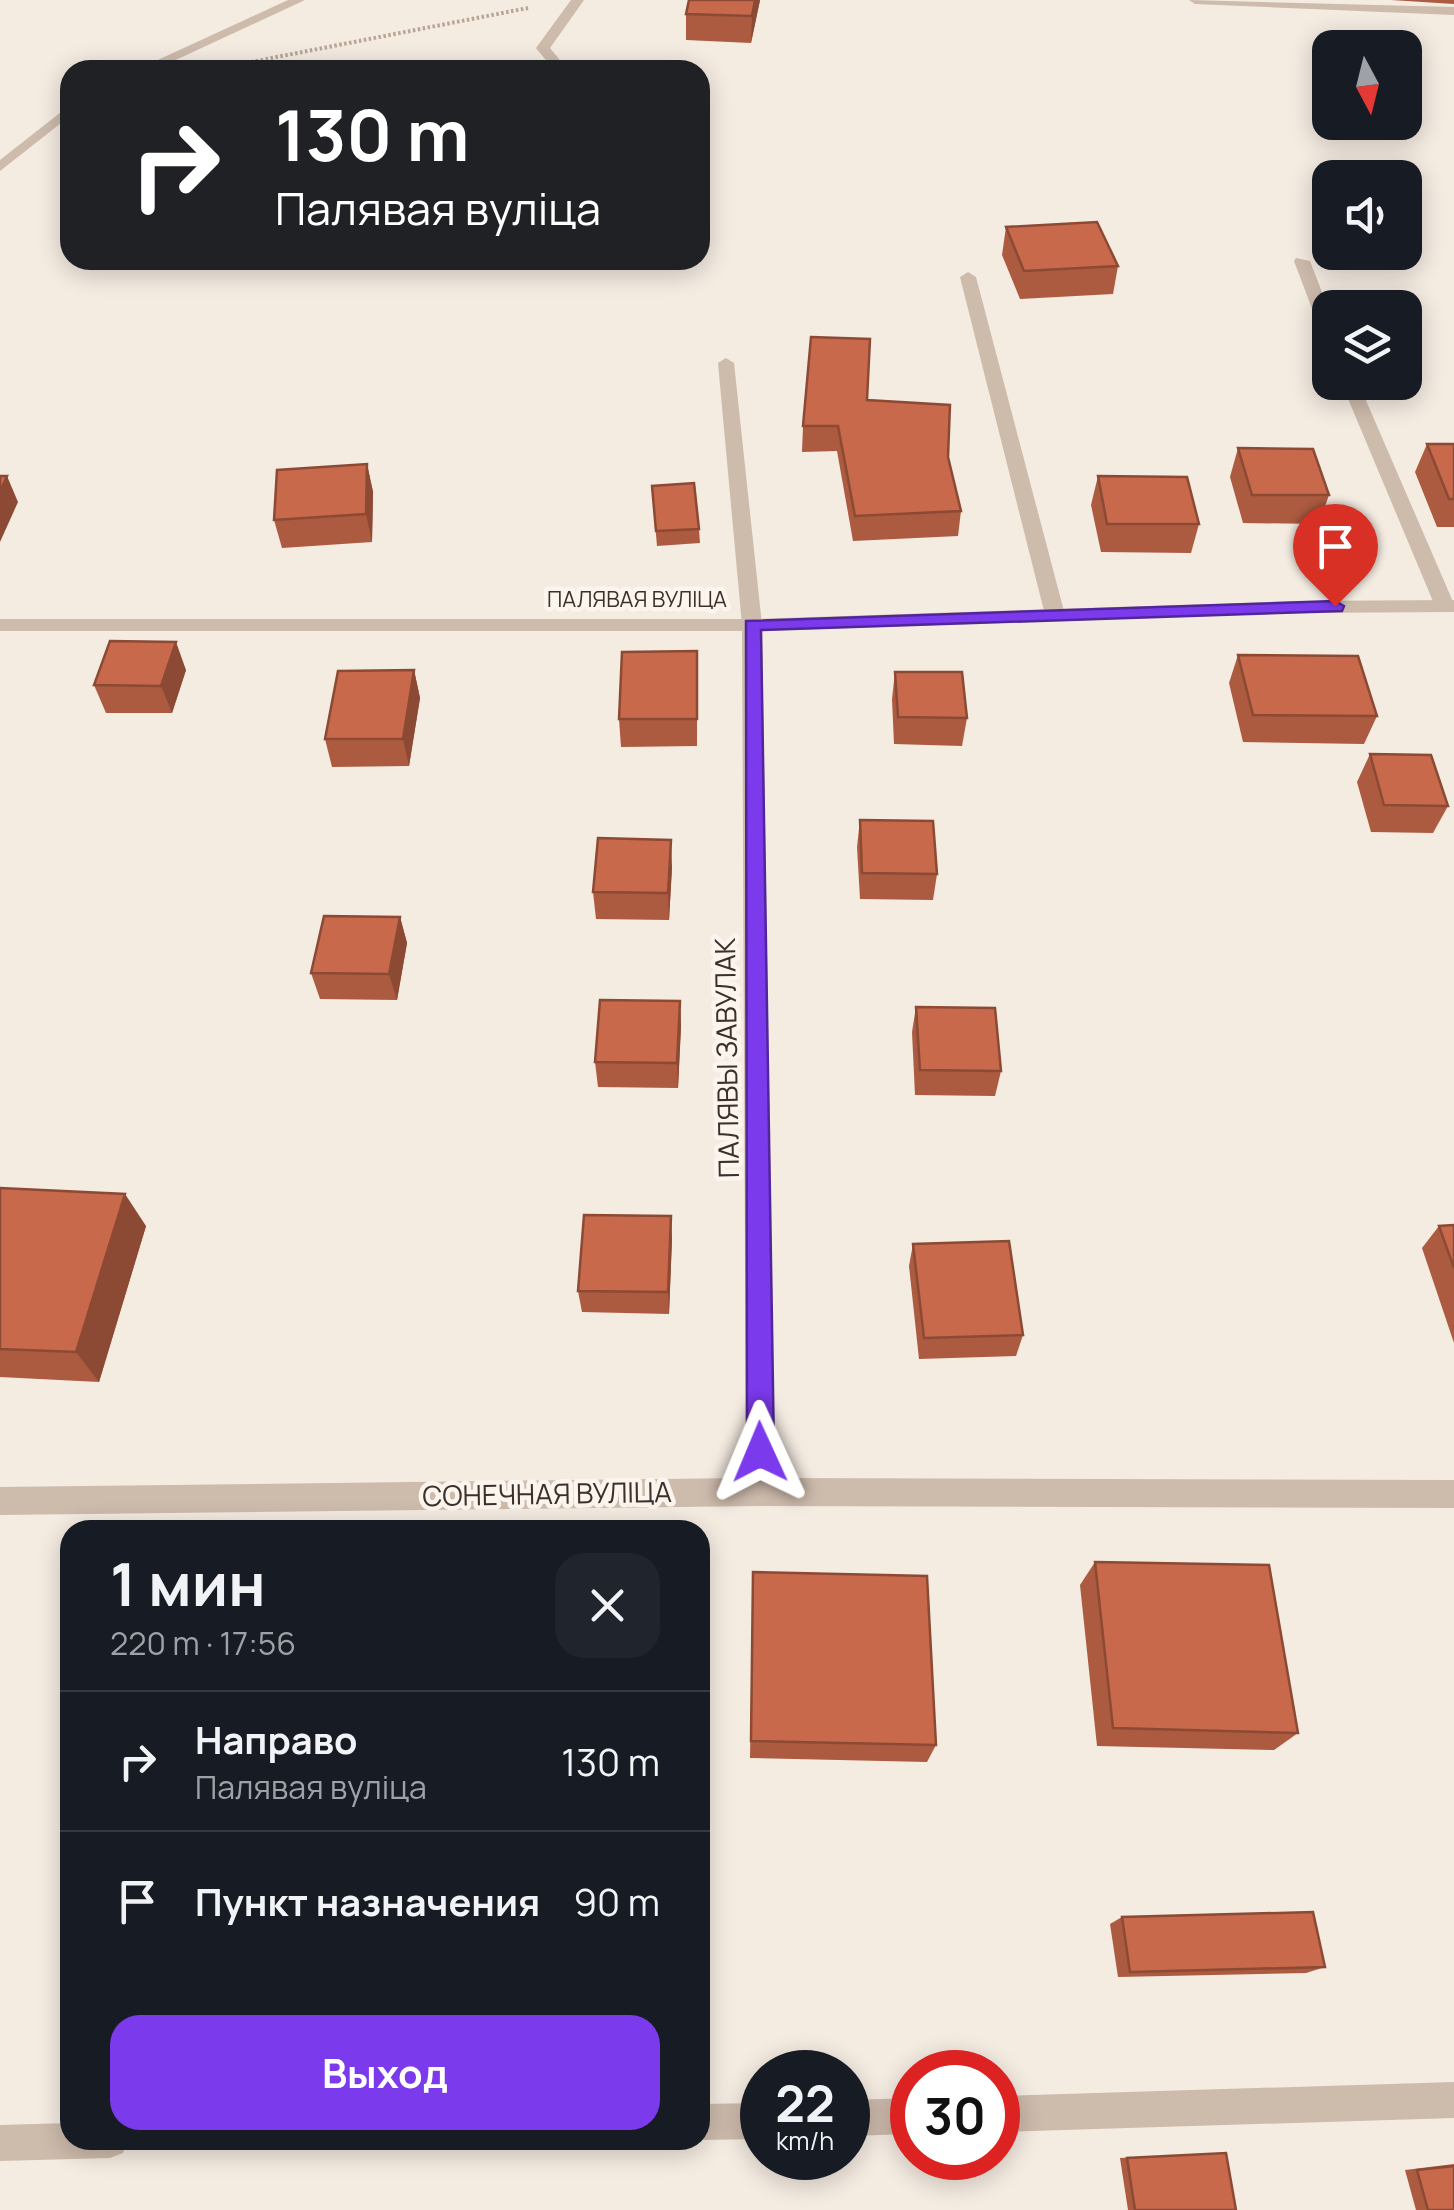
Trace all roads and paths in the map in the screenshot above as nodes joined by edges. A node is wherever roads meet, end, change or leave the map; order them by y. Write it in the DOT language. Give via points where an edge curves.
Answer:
graph roads {
  1 [pos="299,0"];
  2 [pos="578,0"];
  3 [pos="1194,0"];
  4 [pos="530,8"];
  5 [pos="1454,11"];
  6 [pos="165,60"];
  7 [pos="261,60"];
  8 [pos="553,60"];
  9 [pos="60,117"];
  10 [pos="0,167"];
  11 [pos="1302,261"];
  12 [pos="968,277"];
  13 [pos="1313,290"];
  14 [pos="726,363"];
  15 [pos="1357,400"];
  16 [pos="1449,606"];
  17 [pos="1055,615"];
  18 [pos="0,625"];
  19 [pos="752,625"];
  20 [pos="761,1492"];
  21 [pos="1454,1494"];
  22 [pos="0,1501"];
  23 [pos="1454,2100"];
  24 [pos="1020,2113"];
  25 [pos="740,2121"];
  26 [pos="710,2122"];
  27 [pos="60,2141"];
  28 [pos="0,2143"];
  1 -- 6 [label="street"];
  2 -- 8 [label="street" via="543,48"];
  3 -- 5 [label="street"];
  4 -- 7 [label="path"];
  9 -- 10 [label="street"];
  11 -- 13 [label="street"];
  12 -- 17 [label="street"];
  14 -- 19 [label="street, ПАЛЯВЫ ЗАВУЛАК"];
  15 -- 16 [label="street"];
  16 -- 17 [label="street, ПАЛЯВАЯ ВУЛІЦА"];
  17 -- 19 [label="street, ПАЛЯВАЯ ВУЛІЦА"];
  18 -- 19 [label="street, ПАЛЯВАЯ ВУЛІЦА"];
  19 -- 20 [label="street, ПАЛЯВЫ ЗАВУЛАК"];
  20 -- 21 [label="street, СОНЕЧНАЯ ВУЛІЦА"];
  20 -- 22 [label="street, СОНЕЧНАЯ ВУЛІЦА"];
  23 -- 24 [label="street"];
  25 -- 26 [label="street"];
  27 -- 28 [label="street"];
}
